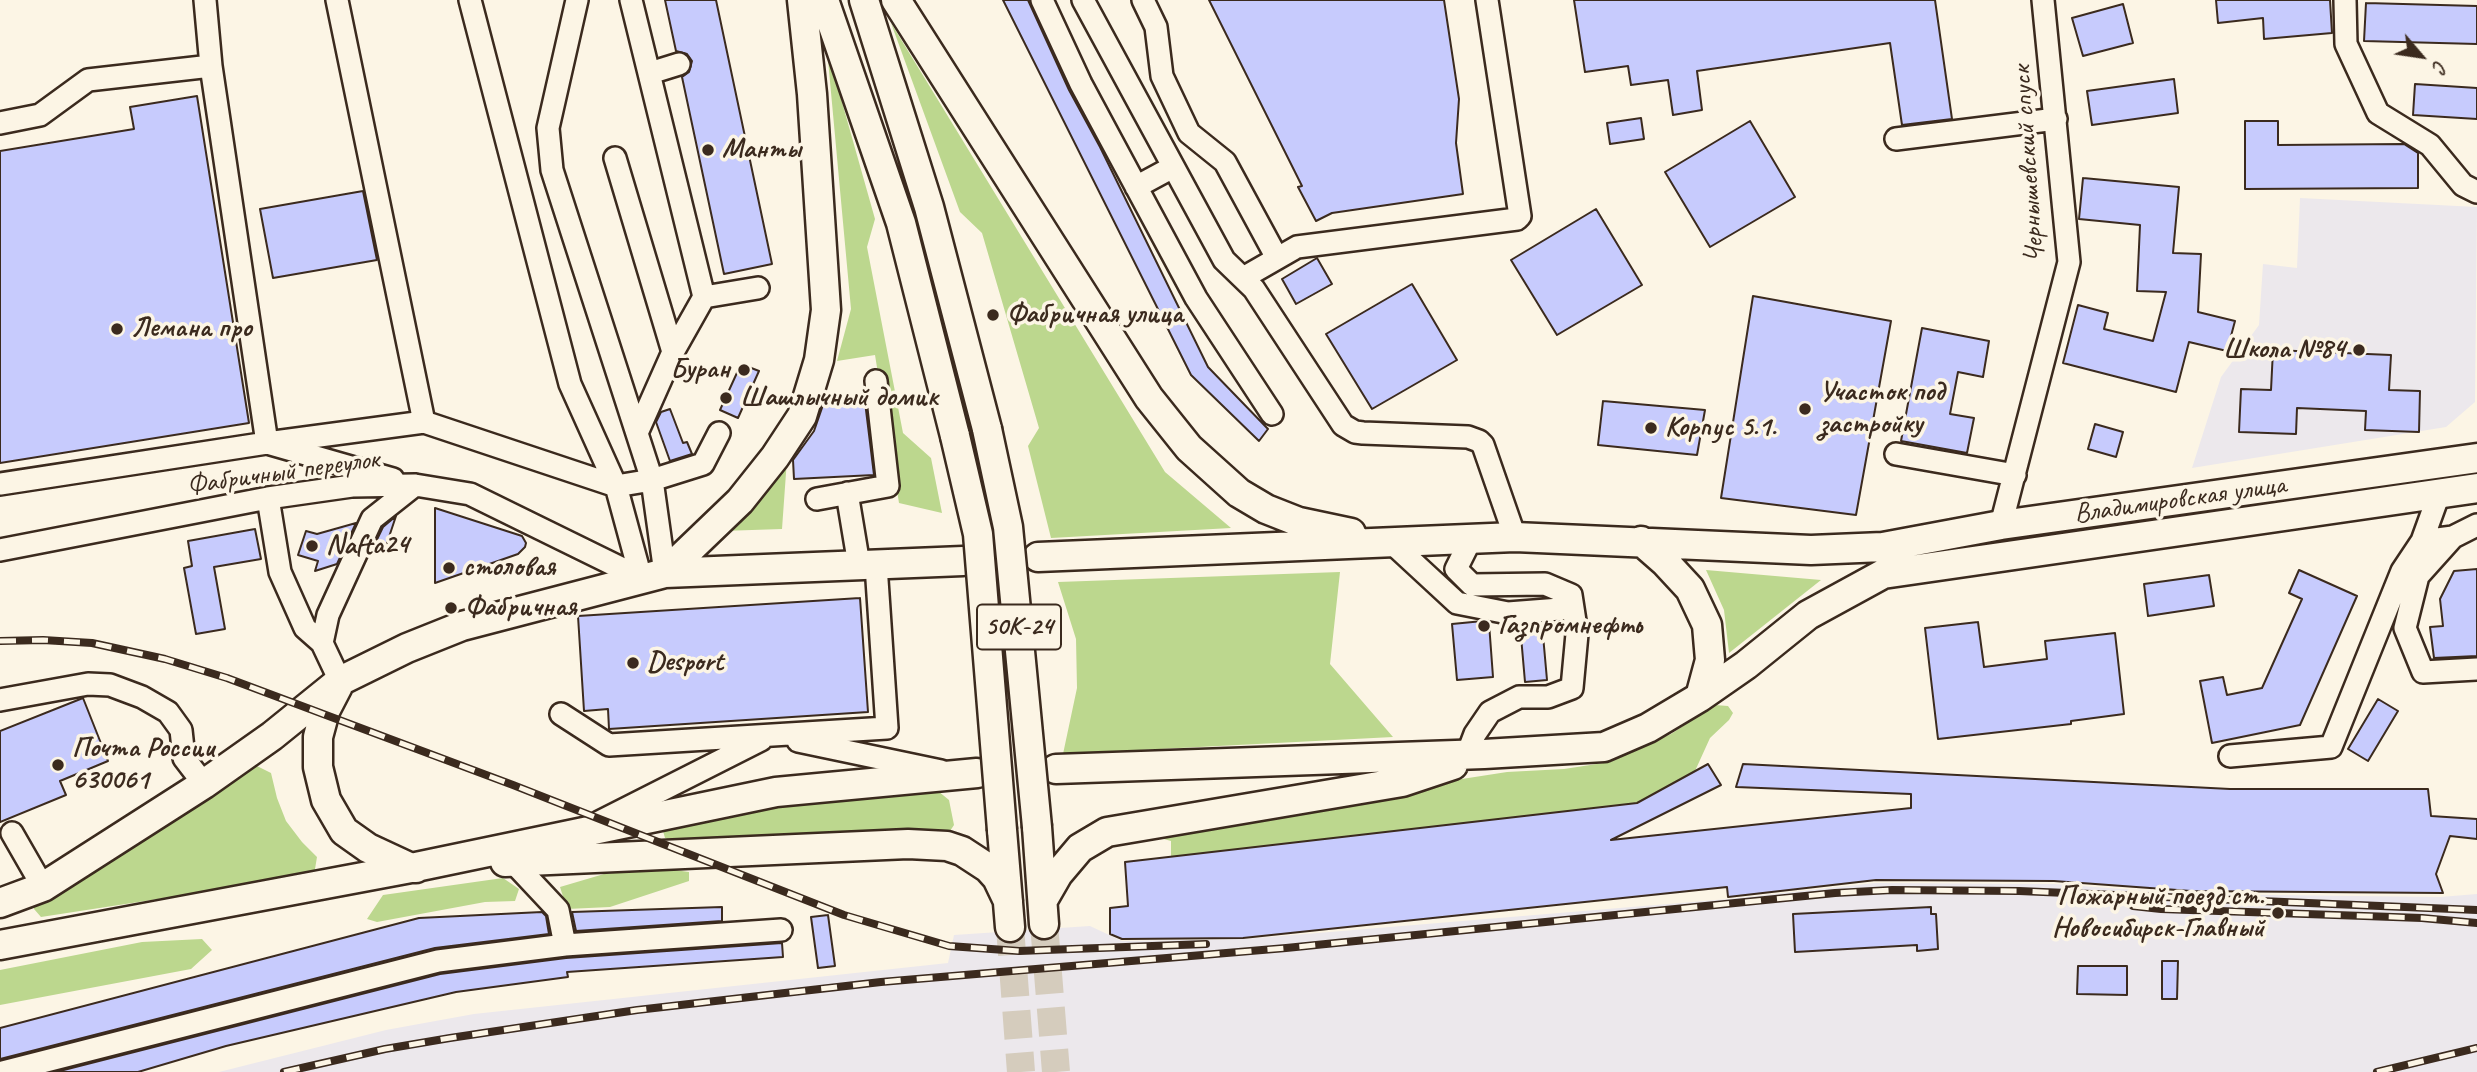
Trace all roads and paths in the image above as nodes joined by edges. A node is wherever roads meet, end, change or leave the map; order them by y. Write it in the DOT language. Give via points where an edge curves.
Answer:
graph roads {
  1 [pos="205,0"];
  2 [pos="337,0"];
  3 [pos="470,0"];
  4 [pos="577,0"];
  5 [pos="631,0"];
  6 [pos="802,0"];
  7 [pos="824,0"];
  8 [pos="864,0"];
  9 [pos="896,0"];
  10 [pos="1042,0"];
  11 [pos="1083,0"];
  12 [pos="1143,0"];
  13 [pos="1487,0"];
  14 [pos="2043,0"];
  15 [pos="2345,0"];
  16 [pos="679,64"];
  17 [pos="211,66"];
  18 [pos="650,73"];
  19 [pos="2056,118"];
  20 [pos="0,122"];
  21 [pos="1896,139"];
  22 [pos="615,158"];
  23 [pos="1174,167"];
  24 [pos="1136,187"];
  25 [pos="2477,192"];
  26 [pos="1277,258"];
  27 [pos="1243,278"];
  28 [pos="758,288"];
  29 [pos="704,297"];
  30 [pos="673,352"];
  31 [pos="876,381"];
  32 [pos="1272,414"];
  33 [pos="424,422"];
  34 [pos="637,433"];
  35 [pos="719,433"];
  36 [pos="267,443"];
  37 [pos="1896,454"];
  38 [pos="2477,458"];
  39 [pos="2015,475"];
  40 [pos="652,480"];
  41 [pos="0,484"];
  42 [pos="415,485"];
  43 [pos="617,486"];
  44 [pos="2477,488"];
  45 [pos="847,494"];
  46 [pos="2439,494"];
  47 [pos="268,498"];
  48 [pos="817,499"];
  49 [pos="2001,525"];
  50 [pos="2477,525"];
  51 [pos="1515,537"];
  52 [pos="2453,537"];
  53 [pos="1472,539"];
  54 [pos="1641,541"];
  55 [pos="2422,541"];
  56 [pos="1391,542"];
  57 [pos="0,550"];
  58 [pos="1038,557"];
  59 [pos="963,561"];
  60 [pos="1883,561"];
  61 [pos="868,565"];
  62 [pos="653,576"];
  63 [pos="1573,608"];
  64 [pos="322,643"];
  65 [pos="2477,669"];
  66 [pos="340,681"];
  67 [pos="1700,696"];
  68 [pos="0,700"];
  69 [pos="561,714"];
  70 [pos="770,735"];
  71 [pos="1476,755"];
  72 [pos="2230,756"];
  73 [pos="1056,769"];
  74 [pos="969,774"];
  75 [pos="204,784"];
  76 [pos="12,833"];
  77 [pos="577,834"];
  78 [pos="513,862"];
  79 [pos="411,868"];
  80 [pos="43,887"];
  81 [pos="0,904"];
  82 [pos="782,930"];
  83 [pos="0,944"];
  84 [pos="565,945"];
  85 [pos="3,1072"];
  1 -- 17 [label="street"];
  2 -- 33 [label="street"];
  3 -- 43 [label="street" via="570,384"];
  4 -- 34 [label="street" via="548,128 552,170"];
  5 -- 18 [label="street"];
  6 -- 62 [label="main road" via="826,310 819,360 802,416 775,457 740,501"];
  7 -- 78 [label="main road, 50К-24, bridge" via="901,223 978,534 1009,914 997,878 988,868 947,846"];
  8 -- 71 [label="main road, 50К-24, bridge" via="929,206 1008,527 1043,912 1058,874 1080,848 1107,832 1402,782"];
  9 -- 56 [label="main road" via="1149,398 1189,448 1239,493 1266,509 1299,522"];
  10 -- 24 [label="street"];
  11 -- 23 [label="street"];
  12 -- 26 [label="street" via="1156,27 1161,74 1189,132 1225,162"];
  13 -- 26 [label="street" via="1520,216 1297,247"];
  14 -- 19 [label="street, Чернышевский спуск"];
  15 -- 25 [label="street" via="2346,44 2378,113 2430,145 2463,185"];
  16 -- 18 [label="street"];
  17 -- 20 [label="street" via="88,80 40,115"];
  17 -- 36 [label="street"];
  18 -- 29 [label="street"];
  19 -- 21 [label="street"];
  19 -- 39 [label="street, Чернышевский спуск" via="2069,262"];
  22 -- 30 [label="street"];
  23 -- 24 [label="street"];
  23 -- 27 [label="street" via="1224,260"];
  24 -- 32 [label="street" via="1196,298"];
  26 -- 27 [label="street"];
  27 -- 51 [label="street" via="1348,429 1479,441"];
  28 -- 29 [label="street"];
  29 -- 30 [label="street"];
  30 -- 34 [label="street"];
  31 -- 45 [label="street" via="888,486"];
  33 -- 36 [label="street"];
  33 -- 43 [label="street"];
  34 -- 40 [label="street"];
  35 -- 40 [label="street" via="703,464"];
  36 -- 41 [label="street"];
  36 -- 42 [label="street"];
  37 -- 39 [label="street"];
  38 -- 49 [label="main road, Владимировская улица"];
  39 -- 49 [label="street, Чернышевский спуск"];
  40 -- 43 [label="street"];
  40 -- 62 [label="street"];
  42 -- 47 [label="street, Фабричный переулок" via="352,486"];
  42 -- 62 [label="street, Фабричный переулок" via="470,494"];
  42 -- 64 [label="street" via="372,519 328,615"];
  43 -- 62 [label="street"];
  44 -- 46 [label="main road, Владимировская улица"];
  45 -- 48 [label="street"];
  45 -- 61 [label="street"];
  46 -- 55 [label="street"];
  46 -- 60 [label="main road, Владимировская улица"];
  47 -- 57 [label="street, Фабричный переулок"];
  47 -- 64 [label="street" via="280,572 305,628"];
  49 -- 60 [label="main road, Владимировская улица"];
  50 -- 52 [label="street"];
  51 -- 53 [label="main road"];
  51 -- 54 [label="main road"];
  52 -- 55 [label="street"];
  52 -- 65 [label="street" via="2418,576 2406,628 2423,672"];
  53 -- 56 [label="main road"];
  53 -- 63 [label="street" via="1456,569 1472,585 1545,583 1572,595"];
  54 -- 60 [label="main road" via="1811,550"];
  54 -- 67 [label="main road" via="1690,589 1707,625 1710,660"];
  55 -- 72 [label="street" via="2402,571 2331,747"];
  56 -- 58 [label="main road"];
  56 -- 63 [label="street" via="1457,603 1508,613"];
  59 -- 61 [label="main road"];
  60 -- 67 [label="main road"];
  61 -- 62 [label="main road"];
  61 -- 70 [label="street" via="887,728"];
  62 -- 66 [label="main road" via="462,625"];
  63 -- 71 [label="street" via="1577,634 1572,688 1548,697 1519,697 1490,712 1475,734"];
  64 -- 66 [label="street"];
  66 -- 75 [label="main road"];
  66 -- 79 [label="main road" via="318,737 318,766 326,800 344,831"];
  67 -- 71 [label="main road" via="1648,728 1604,747"];
  68 -- 75 [label="street" via="88,684 110,685 142,697 175,721 181,730 184,758"];
  69 -- 70 [label="street" via="609,745"];
  70 -- 74 [label="street"];
  70 -- 77 [label="street"];
  71 -- 73 [label="main road"];
  74 -- 77 [label="main road" via="776,792"];
  75 -- 80 [label="main road"];
  76 -- 80 [label="street"];
  77 -- 79 [label="main road"];
  78 -- 79 [label="main road"];
  78 -- 84 [label="street" via="558,910"];
  79 -- 83 [label="main road"];
  80 -- 81 [label="main road"];
  82 -- 84 [label="street"];
  84 -- 85 [label="street" via="439,961"];
}
